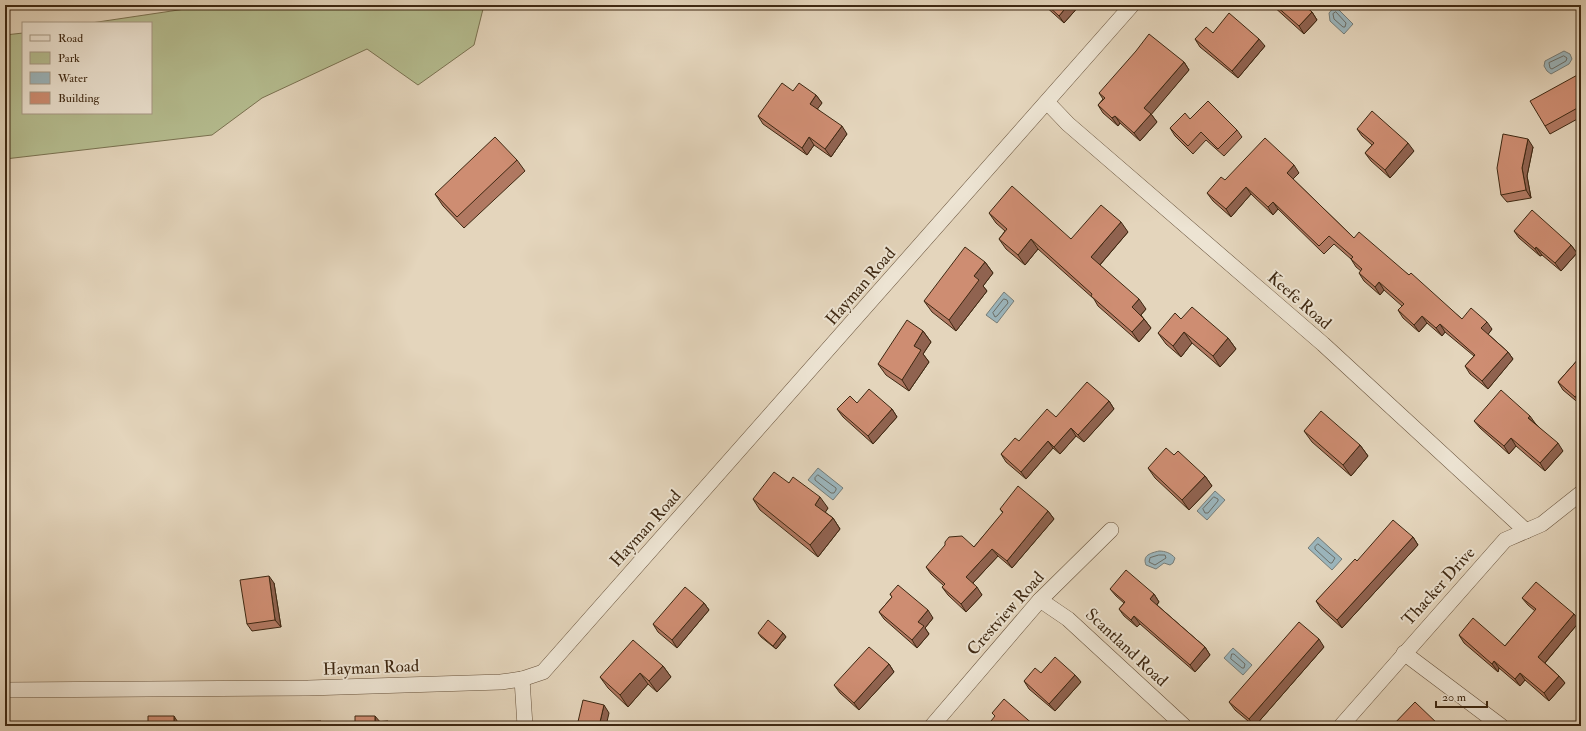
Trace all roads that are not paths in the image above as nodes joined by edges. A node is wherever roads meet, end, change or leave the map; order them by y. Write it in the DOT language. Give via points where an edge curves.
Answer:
graph roads {
  1 [pos="1132,5"];
  2 [pos="1047,102"];
  3 [pos="1581,493"];
  4 [pos="1111,530"];
  5 [pos="1526,531"];
  6 [pos="1040,600"];
  7 [pos="1404,653"];
  8 [pos="522,679"];
  9 [pos="5,690"];
  10 [pos="525,726"];
  11 [pos="932,726"];
  12 [pos="1184,726"];
  13 [pos="1341,726"];
  14 [pos="1501,726"];
  1 -- 2 [label="street, Hayman Road"];
  2 -- 5 [label="street, Keefe Road" via="1068,124 1323,344"];
  2 -- 8 [label="street, Hayman Road" via="543,672"];
  3 -- 5 [label="street, Thacker Drive" via="1542,524"];
  4 -- 6 [label="street, Crestview Road"];
  5 -- 7 [label="street, Thacker Drive" via="1505,540"];
  6 -- 11 [label="street, Crestview Road"];
  6 -- 12 [label="street, Scantland Road" via="1068,619"];
  7 -- 13 [label="street, Thacker Drive"];
  7 -- 14 [label="street"];
  8 -- 9 [label="street, Hayman Road" via="501,682 308,688"];
  8 -- 10 [label="street"];
}
